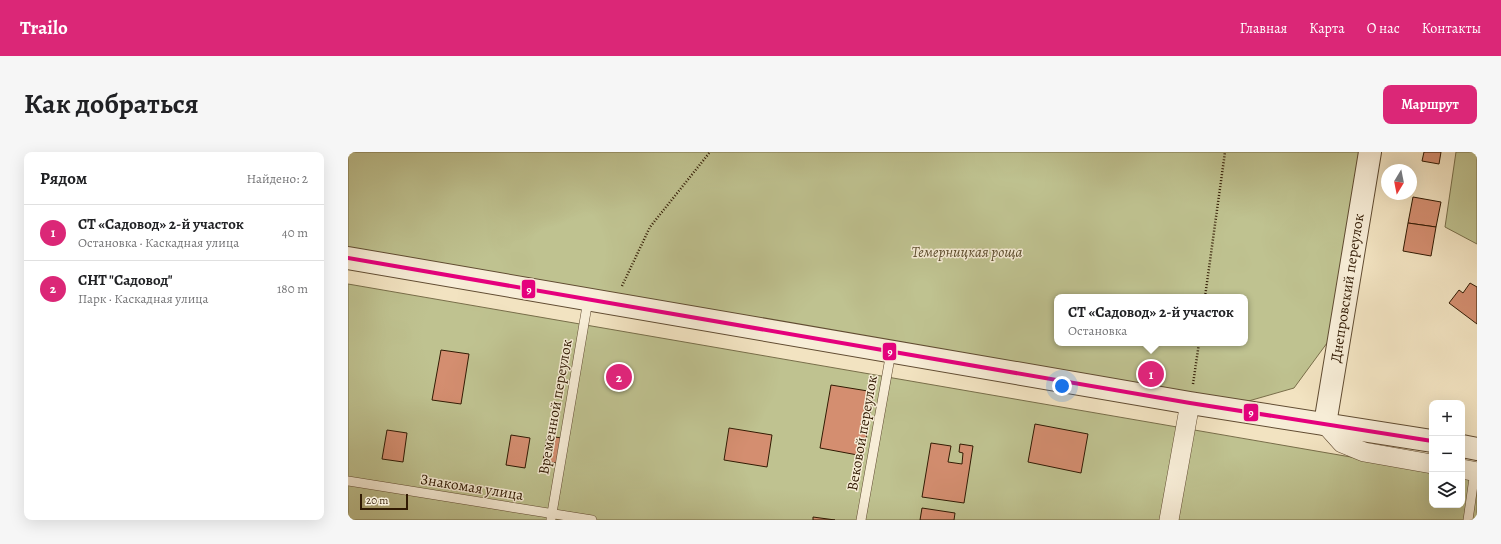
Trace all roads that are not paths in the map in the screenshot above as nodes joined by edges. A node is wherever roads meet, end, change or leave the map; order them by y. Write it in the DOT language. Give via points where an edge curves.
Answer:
graph roads {
  1 [pos="1370,152"];
  2 [pos="348,258"];
  3 [pos="588,300"];
  4 [pos="891,352"];
  5 [pos="1190,403"];
  6 [pos="1325,424"];
  7 [pos="1429,441"];
  8 [pos="1465,447"];
  9 [pos="1477,449"];
  10 [pos="1429,463"];
  11 [pos="1472,471"];
  12 [pos="348,481"];
  13 [pos="551,517"];
  14 [pos="592,520"];
  15 [pos="861,520"];
  16 [pos="1169,520"];
  17 [pos="1468,520"];
  1 -- 6 [label="street, Днепровский переулок"];
  2 -- 3 [label="street"];
  3 -- 4 [label="street"];
  3 -- 13 [label="lane, Временной переулок"];
  4 -- 5 [label="street"];
  4 -- 15 [label="lane, Вековой переулок"];
  5 -- 6 [label="street"];
  5 -- 16 [label="street"];
  6 -- 7 [label="street"];
  6 -- 10 [label="street" via="1342,443 1364,452"];
  8 -- 9 [label="street"];
  11 -- 17 [label="lane"];
  12 -- 13 [label="lane, Знакомая улица"];
  13 -- 14 [label="lane, Знакомая улица"];
}
